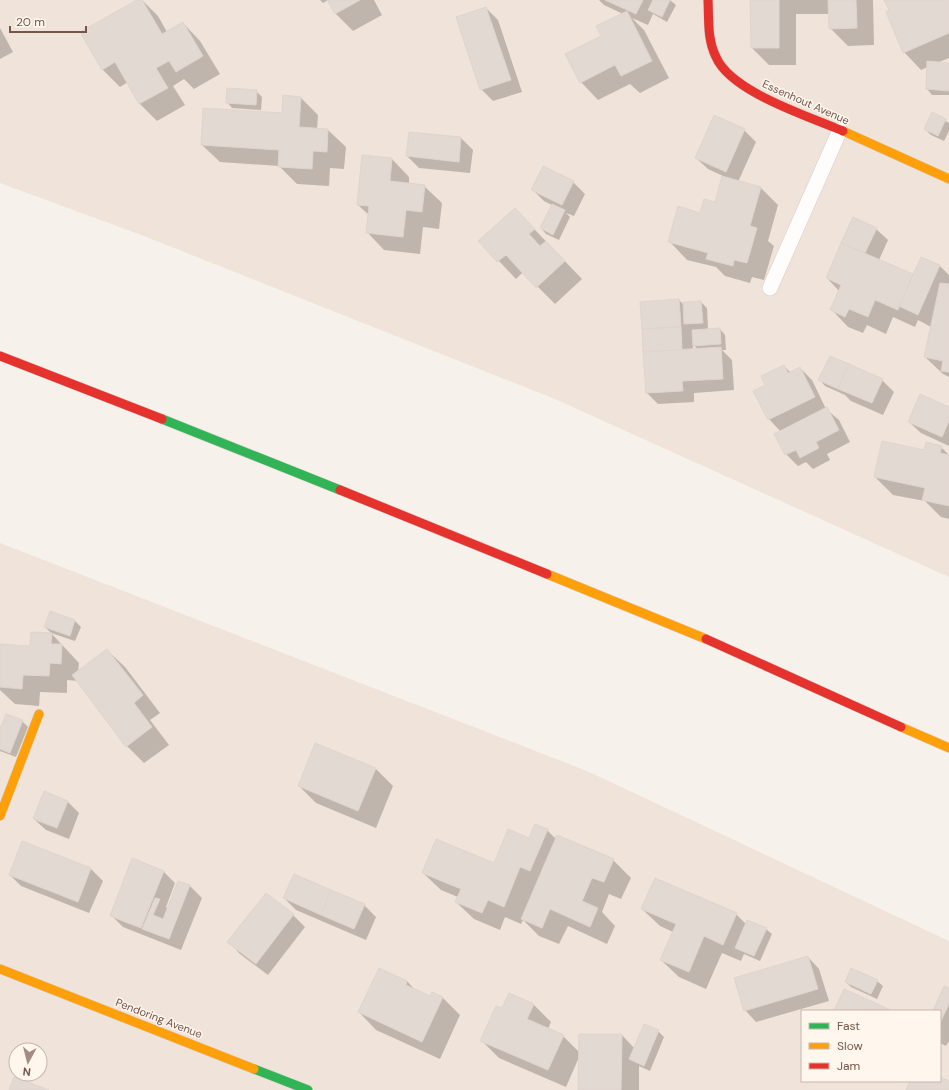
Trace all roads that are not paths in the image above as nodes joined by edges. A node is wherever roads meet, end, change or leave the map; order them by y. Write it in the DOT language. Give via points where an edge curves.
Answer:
graph roads {
  1 [pos="708,0"];
  2 [pos="840,130"];
  3 [pos="949,179"];
  4 [pos="770,288"];
  5 [pos="0,356"];
  6 [pos="39,714"];
  7 [pos="949,748"];
  8 [pos="0,816"];
  9 [pos="0,969"];
  10 [pos="308,1090"];
  1 -- 2 [label="main road, Essenhout Avenue" via="711,45 727,74 750,89"];
  2 -- 3 [label="main road, Essenhout Avenue"];
  2 -- 4 [label="lane"];
  5 -- 7 [label="main road" via="77,384 660,619"];
  6 -- 8 [label="main road"];
  9 -- 10 [label="main road, Pendoring Avenue"];
}
